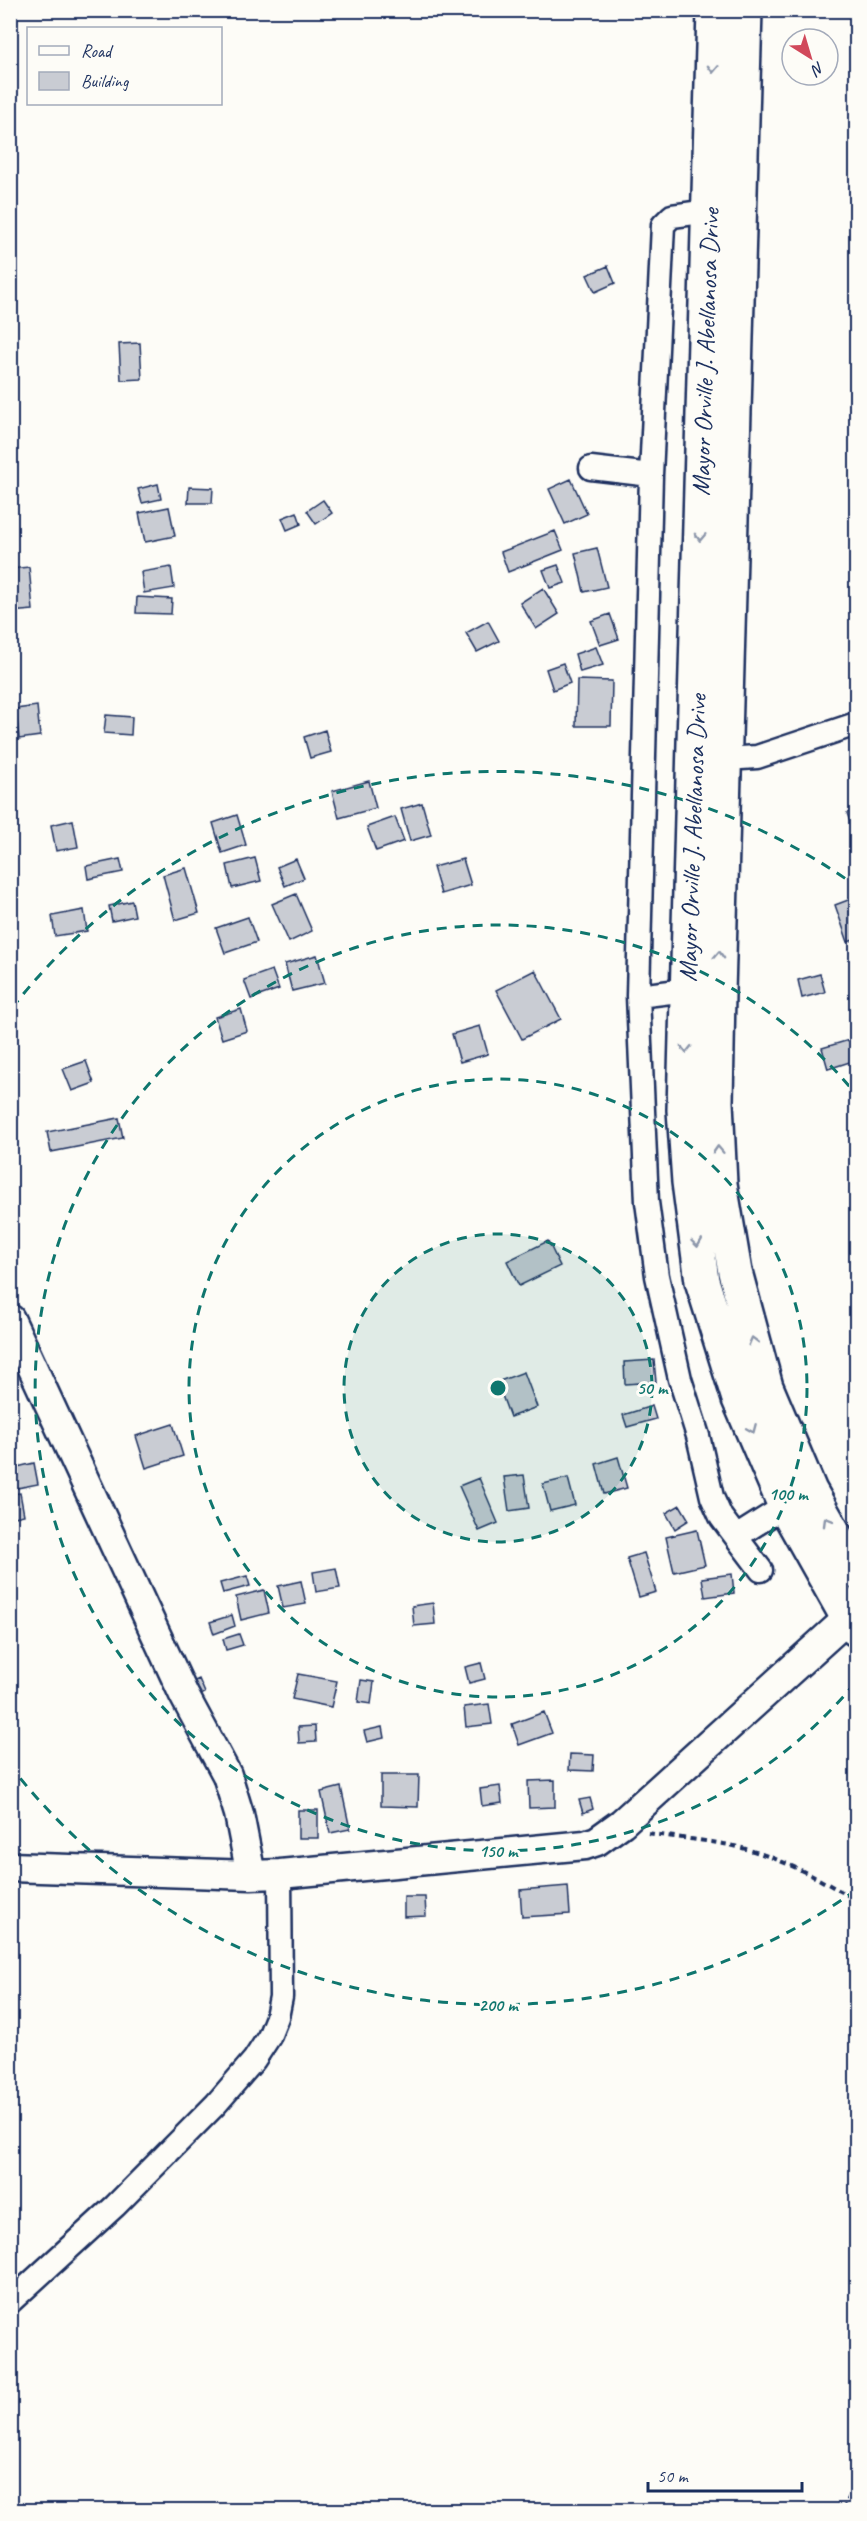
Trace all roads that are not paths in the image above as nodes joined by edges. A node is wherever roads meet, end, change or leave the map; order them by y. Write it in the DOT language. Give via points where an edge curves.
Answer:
graph roads {
  1 [pos="714,10"];
  2 [pos="746,10"];
  3 [pos="709,211"];
  4 [pos="591,468"];
  5 [pos="651,475"];
  6 [pos="856,724"];
  7 [pos="725,759"];
  8 [pos="687,990"];
  9 [pos="638,996"];
  10 [pos="10,1319"];
  11 [pos="785,1506"];
  12 [pos="736,1537"];
  13 [pos="761,1570"];
  14 [pos="856,1572"];
  15 [pos="854,1620"];
  16 [pos="10,1867"];
  17 [pos="280,1874"];
  18 [pos="251,1875"];
  19 [pos="10,2302"];
  1 -- 3 [label="main road, Mayor Orville J. Abellanosa Drive, one-way"];
  2 -- 7 [label="main road, Mayor Orville J. Abellanosa Drive"];
  3 -- 5 [label="street" via="672,216 663,225"];
  3 -- 8 [label="main road, Mayor Orville J. Abellanosa Drive, one-way"];
  4 -- 5 [label="street"];
  5 -- 9 [label="street"];
  6 -- 7 [label="street" via="757,757"];
  14 -- 7 [label="main road, Mayor Orville J. Abellanosa Drive, one-way" via="810,1491 766,1387 727,1228 720,1184 716,1102"];
  8 -- 9 [label="street"];
  8 -- 11 [label="main road, Mayor Orville J. Abellanosa Drive, one-way" via="684,1110 702,1281 739,1399"];
  9 -- 12 [label="street" via="647,1202 657,1276 712,1497"];
  10 -- 18 [label="street" via="184,1695 227,1775"];
  11 -- 12 [label="street"];
  11 -- 15 [label="main road, Mayor Orville J. Abellanosa Drive"];
  12 -- 13 [label="street"];
  15 -- 17 [label="street" via="597,1841"];
  16 -- 18 [label="street"];
  17 -- 18 [label="street"];
  17 -- 19 [label="street" via="281,1997 269,2037 216,2104 115,2206"];
}
